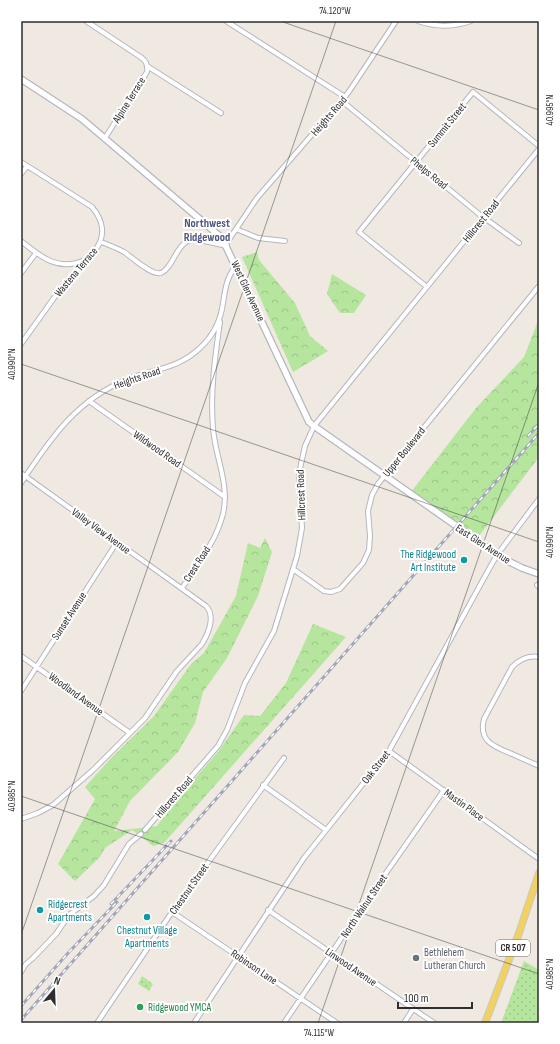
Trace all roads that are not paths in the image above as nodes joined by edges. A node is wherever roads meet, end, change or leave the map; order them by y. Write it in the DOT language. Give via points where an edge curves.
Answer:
graph roads {
  1 [pos="86,21"];
  2 [pos="226,21"];
  3 [pos="396,21"];
  4 [pos="418,21"];
  5 [pos="471,21"];
  6 [pos="148,66"];
  7 [pos="21,79"];
  8 [pos="343,99"];
  9 [pos="221,113"];
  10 [pos="105,138"];
  11 [pos="539,148"];
  12 [pos="21,162"];
  13 [pos="416,162"];
  14 [pos="27,166"];
  15 [pos="21,174"];
  16 [pos="484,217"];
  17 [pos="236,229"];
  18 [pos="285,241"];
  19 [pos="21,242"];
  20 [pos="101,242"];
  21 [pos="519,243"];
  22 [pos="226,245"];
  23 [pos="36,253"];
  24 [pos="88,258"];
  25 [pos="236,266"];
  26 [pos="21,273"];
  27 [pos="539,286"];
  28 [pos="427,287"];
  29 [pos="221,313"];
  30 [pos="21,344"];
  31 [pos="89,401"];
  32 [pos="314,426"];
  33 [pos="21,473"];
  34 [pos="26,476"];
  35 [pos="384,476"];
  36 [pos="21,483"];
  37 [pos="225,496"];
  38 [pos="539,499"];
  39 [pos="449,522"];
  40 [pos="118,542"];
  41 [pos="497,555"];
  42 [pos="293,569"];
  43 [pos="539,574"];
  44 [pos="182,588"];
  45 [pos="21,656"];
  46 [pos="539,657"];
  47 [pos="37,666"];
  48 [pos="21,691"];
  49 [pos="130,734"];
  50 [pos="389,751"];
  51 [pos="284,758"];
  52 [pos="539,766"];
  53 [pos="263,785"];
  54 [pos="444,790"];
  55 [pos="21,819"];
  56 [pos="145,830"];
  57 [pos="326,830"];
  58 [pos="141,834"];
  59 [pos="539,859"];
  60 [pos="539,873"];
  61 [pos="268,910"];
  62 [pos="172,912"];
  63 [pos="331,954"];
  64 [pos="237,956"];
  65 [pos="21,972"];
  66 [pos="301,999"];
  67 [pos="413,1009"];
  68 [pos="97,1023"];
  69 [pos="194,1023"];
  70 [pos="284,1023"];
  71 [pos="337,1023"];
  72 [pos="404,1023"];
  73 [pos="434,1023"];
  74 [pos="485,1023"];
  1 -- 6 [label="street, Alpine Terrace" via="142,58"];
  2 -- 8 [label="street, Phelps Road"];
  3 -- 8 [label="street, Heights Road"];
  4 -- 5 [label="street" via="441,26"];
  6 -- 9 [label="street"];
  6 -- 10 [label="street, Alpine Terrace" via="147,72"];
  7 -- 10 [label="street, West Glen Avenue" via="82,119"];
  8 -- 13 [label="street, Phelps Road"];
  8 -- 17 [label="street, Heights Road" via="257,198"];
  10 -- 22 [label="street, West Glen Avenue" via="221,236"];
  11 -- 13 [label="street, Summit Street" via="473,92"];
  11 -- 16 [label="street, Hillcrest Road"];
  12 -- 14 [label="street, Wastena Terrace"];
  13 -- 16 [label="street, Phelps Road"];
  13 -- 28 [label="street, Summit Street" via="359,232"];
  14 -- 15 [label="street"];
  14 -- 20 [label="street, Wastena Terrace" via="92,207 102,223"];
  16 -- 21 [label="street, Phelps Road"];
  16 -- 28 [label="street, Hillcrest Road"];
  17 -- 18 [label="street" via="258,238"];
  17 -- 22 [label="street, Heights Road"];
  19 -- 23 [label="street"];
  20 -- 22 [label="street" via="159,274 190,239"];
  20 -- 24 [label="street, Wastena Terrace"];
  22 -- 25 [label="street, West Glen Avenue"];
  23 -- 24 [label="street" via="50,261 64,264"];
  23 -- 26 [label="street"];
  24 -- 30 [label="street, Wastena Terrace" via="59,291"];
  25 -- 29 [label="street, Heights Road" via="226,285"];
  25 -- 32 [label="street, West Glen Avenue" via="309,422"];
  27 -- 35 [label="street, Upper Boulevard"];
  28 -- 32 [label="street, Hillcrest Road"];
  29 -- 31 [label="street, Heights Road" via="208,340 186,360 118,383"];
  29 -- 37 [label="street, Crest Road" via="213,373 212,406 214,435"];
  31 -- 34 [label="street, Heights Road" via="66,420"];
  31 -- 37 [label="street, Wildwood Road"];
  32 -- 35 [label="street, West Glen Avenue"];
  32 -- 42 [label="street, Hillcrest Road" via="306,446 299,477 302,528 300,547"];
  33 -- 34 [label="street, Valley View Avenue"];
  34 -- 36 [label="street, Heights Road"];
  34 -- 40 [label="street, Valley View Avenue"];
  35 -- 39 [label="street, West Glen Avenue"];
  35 -- 42 [label="street, Upper Boulevard" via="370,503 370,543 366,557 340,590 324,591"];
  37 -- 44 [label="street, Crest Road" via="221,521 214,538"];
  38 -- 41 [label="street, Oak Street"];
  39 -- 41 [label="street, East Glen Avenue"];
  40 -- 44 [label="street, Valley View Avenue"];
  40 -- 47 [label="street, Sunset Avenue"];
  41 -- 43 [label="street, East Glen Avenue"];
  41 -- 50 [label="street, Oak Street"];
  42 -- 56 [label="street, Hillcrest Road" via="270,641 245,683 223,738"];
  44 -- 49 [label="street, Crest Road" via="209,609 211,619 205,639 177,671 149,713"];
  45 -- 47 [label="street, Woodland Avenue"];
  46 -- 52 [label="street" via="527,657 512,667 484,719 483,730 487,740 494,747"];
  47 -- 48 [label="street, Sunset Avenue"];
  47 -- 49 [label="street, Woodland Avenue"];
  49 -- 55 [label="street, Crest Road" via="57,803"];
  50 -- 54 [label="street, Mastin Place"];
  50 -- 57 [label="street, Oak Street"];
  51 -- 53 [label="street, Chestnut Street"];
  53 -- 57 [label="street"];
  53 -- 62 [label="street, Chestnut Street"];
  54 -- 59 [label="street, Mastin Place"];
  54 -- 63 [label="street, North Walnut Street"];
  57 -- 61 [label="street, Oak Street"];
  58 -- 65 [label="street" via="129,844 104,885 69,915 56,934"];
  60 -- 74 [label="main road, CR 507"];
  61 -- 63 [label="street, Linwood Avenue"];
  61 -- 64 [label="street, Oak Street"];
  62 -- 64 [label="street, Robinson Lane"];
  62 -- 68 [label="street, Chestnut Street"];
  63 -- 66 [label="street, North Walnut Street"];
  63 -- 67 [label="street, Linwood Avenue"];
  64 -- 66 [label="street, Robinson Lane"];
  64 -- 69 [label="street, Oak Street"];
  66 -- 70 [label="street, North Walnut Street"];
  66 -- 71 [label="street, Robinson Lane"];
  67 -- 72 [label="street"];
  67 -- 73 [label="street, Linwood Avenue"];
}
